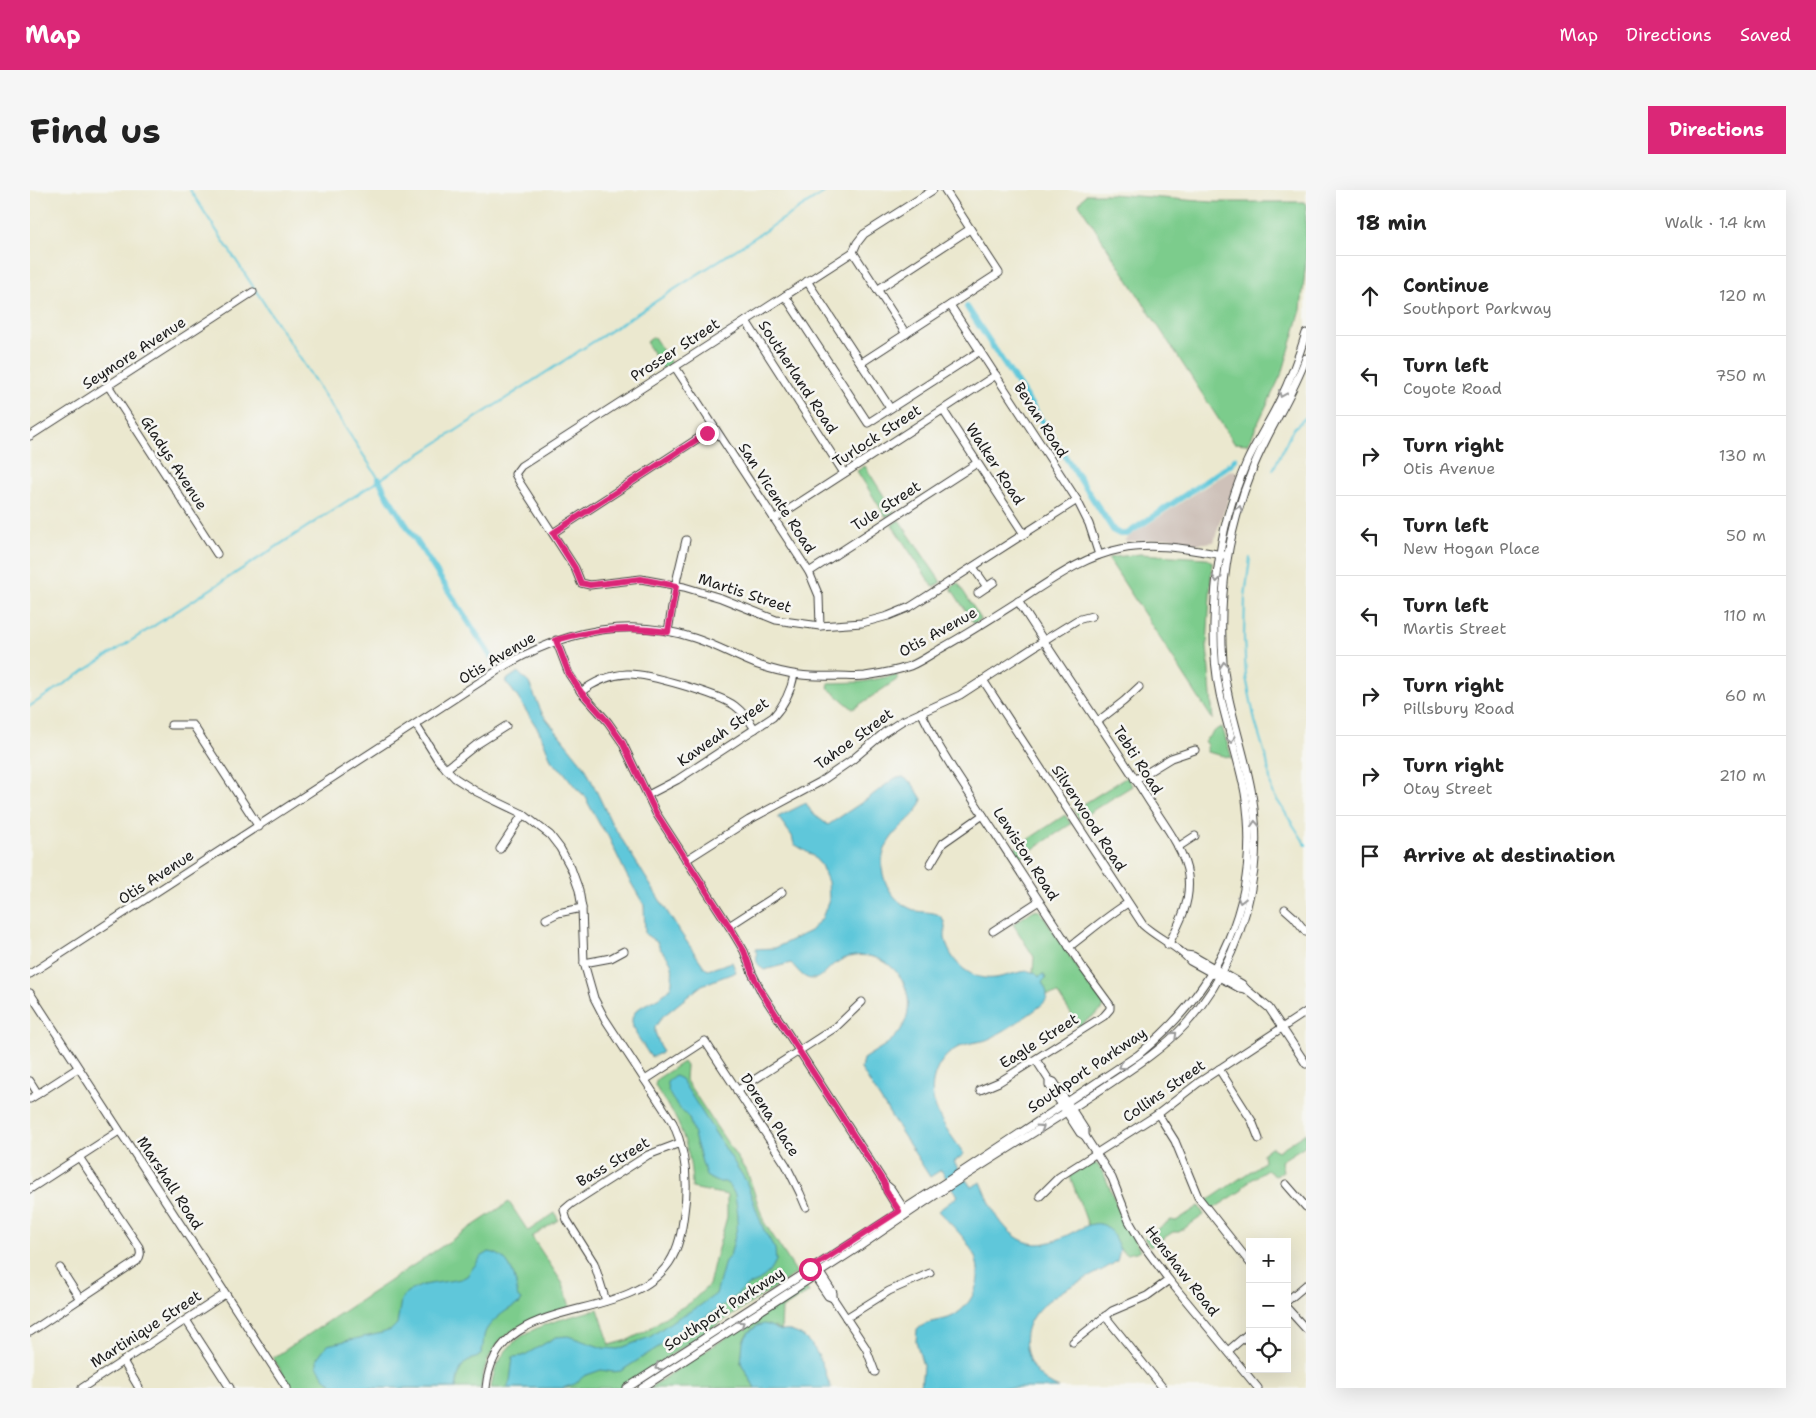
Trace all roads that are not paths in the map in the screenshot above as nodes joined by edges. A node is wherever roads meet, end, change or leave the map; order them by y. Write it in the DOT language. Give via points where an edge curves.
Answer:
graph roads {
  1 [pos="933,190"];
  2 [pos="945,190"];
  3 [pos="970,229"];
  4 [pos="853,252"];
  5 [pos="807,281"];
  6 [pos="877,290"];
  7 [pos="253,292"];
  8 [pos="785,296"];
  9 [pos="950,305"];
  10 [pos="746,321"];
  11 [pos="1306,333"];
  12 [pos="906,334"];
  13 [pos="980,351"];
  14 [pos="1306,358"];
  15 [pos="861,363"];
  16 [pos="675,367"];
  17 [pos="996,376"];
  18 [pos="108,387"];
  19 [pos="890,408"];
  20 [pos="943,410"];
  21 [pos="714,428"];
  22 [pos="30,436"];
  23 [pos="977,464"];
  24 [pos="844,473"];
  25 [pos="1077,500"];
  26 [pos="774,519"];
  27 [pos="553,533"];
  28 [pos="1024,534"];
  29 [pos="686,540"];
  30 [pos="217,554"];
  31 [pos="1099,555"];
  32 [pos="1223,555"];
  33 [pos="973,567"];
  34 [pos="809,572"];
  35 [pos="994,582"];
  36 [pos="676,586"];
  37 [pos="986,587"];
  38 [pos="978,593"];
  39 [pos="1018,601"];
  40 [pos="1092,616"];
  41 [pos="820,626"];
  42 [pos="668,632"];
  43 [pos="556,640"];
  44 [pos="1044,640"];
  45 [pos="794,675"];
  46 [pos="983,680"];
  47 [pos="1139,687"];
  48 [pos="581,692"];
  49 [pos="921,712"];
  50 [pos="1097,722"];
  51 [pos="416,724"];
  52 [pos="171,725"];
  53 [pos="506,726"];
  54 [pos="755,729"];
  55 [pos="1195,750"];
  56 [pos="446,770"];
  57 [pos="1135,780"];
  58 [pos="648,795"];
  59 [pos="523,814"];
  60 [pos="983,814"];
  61 [pos="259,827"];
  62 [pos="1195,836"];
  63 [pos="1178,846"];
  64 [pos="500,849"];
  65 [pos="686,860"];
  66 [pos="930,865"];
  67 [pos="782,892"];
  68 [pos="1039,901"];
  69 [pos="1128,903"];
  70 [pos="582,908"];
  71 [pos="1285,909"];
  72 [pos="546,919"];
  73 [pos="729,926"];
  74 [pos="993,931"];
  75 [pos="1306,932"];
  76 [pos="1168,944"];
  77 [pos="1069,946"];
  78 [pos="624,951"];
  79 [pos="584,963"];
  80 [pos="1213,970"];
  81 [pos="30,974"];
  82 [pos="1220,975"];
  83 [pos="30,993"];
  84 [pos="862,1002"];
  85 [pos="1110,1009"];
  86 [pos="1306,1012"];
  87 [pos="1282,1027"];
  88 [pos="798,1051"];
  89 [pos="1036,1060"];
  90 [pos="1306,1064"];
  91 [pos="78,1068"];
  92 [pos="1219,1069"];
  93 [pos="645,1080"];
  94 [pos="30,1081"];
  95 [pos="737,1090"];
  96 [pos="980,1090"];
  97 [pos="38,1094"];
  98 [pos="30,1099"];
  99 [pos="1064,1103"];
  100 [pos="1069,1111"];
  101 [pos="1158,1114"];
  102 [pos="119,1131"];
  103 [pos="1259,1139"];
  104 [pos="680,1143"];
  105 [pos="1096,1153"];
  106 [pos="79,1157"];
  107 [pos="968,1171"];
  108 [pos="1286,1184"];
  109 [pos="30,1189"];
  110 [pos="1040,1196"];
  111 [pos="806,1207"];
  112 [pos="1306,1207"];
  113 [pos="904,1213"];
  114 [pos="1246,1258"];
  115 [pos="60,1268"];
  116 [pos="815,1271"];
  117 [pos="930,1273"];
  118 [pos="1169,1280"];
  119 [pos="1306,1285"];
  120 [pos="225,1294"];
  121 [pos="1291,1298"];
  122 [pos="80,1300"];
  123 [pos="606,1301"];
  124 [pos="1291,1312"];
  125 [pos="1105,1316"];
  126 [pos="846,1318"];
  127 [pos="186,1320"];
  128 [pos="1306,1329"];
  129 [pos="30,1332"];
  130 [pos="1246,1335"];
  131 [pos="1073,1342"];
  132 [pos="1228,1350"];
  133 [pos="123,1361"];
  134 [pos="875,1372"];
  135 [pos="82,1388"];
  136 [pos="139,1388"];
  137 [pos="230,1388"];
  138 [pos="287,1388"];
  139 [pos="486,1388"];
  140 [pos="627,1388"];
  141 [pos="642,1388"];
  142 [pos="1163,1388"];
  143 [pos="1258,1388"];
  1 -- 4 [label="street" via="864,234"];
  2 -- 3 [label="street"];
  3 -- 6 [label="street"];
  3 -- 9 [label="street" via="999,273"];
  4 -- 5 [label="street, Prosser Street"];
  4 -- 6 [label="street"];
  5 -- 8 [label="street, Prosser Street"];
  5 -- 15 [label="street"];
  6 -- 12 [label="street"];
  7 -- 18 [label="street, Seymore Avenue"];
  8 -- 10 [label="street, Prosser Street"];
  8 -- 19 [label="street" via="868,423"];
  9 -- 12 [label="street"];
  9 -- 13 [label="street, Bevan Road"];
  10 -- 16 [label="street, Prosser Street"];
  10 -- 24 [label="street, Southerland Road"];
  11 -- 32 [label="street, Southport Parkway, one-way" via="1280,401 1246,464 1229,515"];
  12 -- 15 [label="street"];
  13 -- 17 [label="street, Bevan Road"];
  13 -- 19 [label="street"];
  32 -- 14 [label="street, Southport Parkway, one-way" via="1253,467"];
  15 -- 19 [label="street"];
  16 -- 21 [label="street, San Vicente Road"];
  16 -- 27 [label="street, Prosser Street" via="521,466 515,474"];
  17 -- 20 [label="street, Turlock Street"];
  17 -- 25 [label="street, Bevan Road"];
  18 -- 22 [label="street, Seymore Avenue"];
  18 -- 30 [label="street, Gladys Avenue"];
  20 -- 23 [label="street, Walker Road"];
  20 -- 24 [label="street, Turlock Street"];
  21 -- 26 [label="street, San Vicente Road"];
  21 -- 27 [label="street"];
  23 -- 28 [label="street, Walker Road"];
  23 -- 34 [label="street, Tule Street"];
  24 -- 26 [label="street, Turlock Street"];
  25 -- 28 [label="street, Martis Street"];
  25 -- 31 [label="street, Bevan Road"];
  26 -- 34 [label="street, San Vicente Road"];
  27 -- 36 [label="street, Martis Street" via="581,583 590,585 641,579"];
  28 -- 33 [label="street, Martis Street"];
  29 -- 36 [label="street"];
  31 -- 32 [label="street, Otis Avenue" via="1144,546"];
  31 -- 39 [label="street, Otis Avenue" via="1072,566"];
  32 -- 80 [label="street, Southport Parkway, one-way" via="1216,590 1216,662 1219,691 1244,792 1248,840 1244,884 1236,920"];
  82 -- 32 [label="street, Southport Parkway, one-way" via="1235,946 1246,913 1256,840 1252,790 1226,690"];
  33 -- 37 [label="street"];
  33 -- 41 [label="street, Martis Street" via="910,607 888,616 862,623"];
  34 -- 41 [label="street, San Vicente Road" via="819,596"];
  35 -- 37 [label="street"];
  36 -- 41 [label="street, Martis Street" via="721,598 776,620"];
  36 -- 42 [label="street"];
  37 -- 38 [label="street"];
  39 -- 44 [label="street, Tebti Road"];
  39 -- 45 [label="street, Otis Avenue" via="910,666 864,676"];
  40 -- 44 [label="street, Tahoe Street" via="1077,620"];
  42 -- 43 [label="street, Otis Avenue" via="615,628"];
  42 -- 45 [label="street, Otis Avenue" via="694,638 757,664"];
  43 -- 48 [label="street" via="569,674"];
  43 -- 51 [label="street, Otis Avenue" via="506,665"];
  44 -- 46 [label="street, Tahoe Street"];
  44 -- 50 [label="street, Tebti Road"];
  45 -- 54 [label="street, Kaweah Street" via="783,707"];
  46 -- 49 [label="street, Tahoe Street" via="960,695"];
  46 -- 69 [label="street, Silverwood Road"];
  47 -- 50 [label="street"];
  48 -- 54 [label="street" via="609,678 645,675 725,700 740,710"];
  48 -- 58 [label="street" via="622,742"];
  49 -- 60 [label="street, Lewiston Road"];
  49 -- 65 [label="street, Tahoe Street" via="885,732 820,782 749,820"];
  50 -- 57 [label="street, Tebti Road"];
  51 -- 56 [label="street"];
  51 -- 61 [label="street, Otis Avenue"];
  52 -- 61 [label="street" via="192,725"];
  53 -- 56 [label="street" via="476,744"];
  54 -- 58 [label="street, Kaweah Street"];
  55 -- 57 [label="street" via="1171,758"];
  56 -- 59 [label="street" via="471,789"];
  57 -- 63 [label="street, Tebti Road"];
  58 -- 65 [label="street"];
  59 -- 64 [label="street"];
  59 -- 70 [label="street" via="550,835 560,848 571,868"];
  60 -- 66 [label="street" via="943,843"];
  60 -- 68 [label="street, Lewiston Road"];
  61 -- 81 [label="street, Otis Avenue"];
  62 -- 63 [label="street"];
  63 -- 76 [label="street, Tebti Road" via="1188,876 1188,897 1180,923"];
  65 -- 73 [label="street"];
  67 -- 73 [label="street"];
  68 -- 74 [label="street"];
  68 -- 77 [label="street, Lewiston Road"];
  69 -- 76 [label="street, Silverwood Road" via="1144,925"];
  69 -- 77 [label="street"];
  70 -- 72 [label="street"];
  70 -- 79 [label="street"];
  71 -- 75 [label="street"];
  73 -- 88 [label="street" via="762,993"];
  76 -- 80 [label="street, Silverwood Road"];
  77 -- 85 [label="street, Lewiston Road" via="1108,1000"];
  78 -- 79 [label="street" via="610,958"];
  79 -- 93 [label="street" via="594,998"];
  80 -- 82 [label="street, Silverwood Road"];
  80 -- 99 [label="street, Southport Parkway, one-way" via="1206,984 1161,1036 1138,1055"];
  82 -- 87 [label="street, Silverwood Road" via="1242,984 1268,1008"];
  100 -- 82 [label="street, Southport Parkway, one-way" via="1166,1043 1187,1022"];
  83 -- 91 [label="street, Marshall Road"];
  84 -- 88 [label="street" via="836,1027"];
  85 -- 89 [label="street, Eagle Street"];
  86 -- 87 [label="street, Collins Street"];
  87 -- 90 [label="street, Silverwood Road"];
  87 -- 92 [label="street, Collins Street"];
  88 -- 95 [label="street"];
  88 -- 113 [label="street"];
  89 -- 96 [label="street, Eagle Street"];
  89 -- 99 [label="street, Henshaw Road" via="1049,1080 1054,1082"];
  91 -- 97 [label="street"];
  91 -- 102 [label="street, Marshall Road"];
  92 -- 101 [label="street, Collins Street"];
  92 -- 103 [label="street" via="1252,1121"];
  93 -- 95 [label="street, Dorena Place" via="705,1041"];
  93 -- 104 [label="street" via="673,1124"];
  94 -- 97 [label="street"];
  95 -- 111 [label="street, Dorena Place" via="786,1165"];
  97 -- 98 [label="street"];
  99 -- 100 [label="street, Henshaw Road"];
  99 -- 107 [label="street, Southport Parkway"];
  100 -- 105 [label="street, Henshaw Road" via="1080,1133"];
  107 -- 100 [label="street, Southport Parkway, one-way"];
  101 -- 105 [label="street, Collins Street"];
  101 -- 114 [label="street" via="1175,1141 1198,1197"];
  102 -- 106 [label="street"];
  102 -- 120 [label="street, Marshall Road"];
  104 -- 123 [label="street" via="686,1167 687,1195 680,1240 674,1254 661,1273 644,1287"];
  104 -- 123 [label="street, Bass Street" via="648,1154 564,1210 594,1263"];
  105 -- 110 [label="street, Collins Street" via="1059,1177"];
  105 -- 118 [label="street, Henshaw Road" via="1112,1178 1136,1234"];
  106 -- 109 [label="street"];
  106 -- 122 [label="street" via="141,1252 137,1261"];
  107 -- 113 [label="street, Southport Parkway"];
  108 -- 112 [label="street"];
  113 -- 116 [label="street, Southport Parkway"];
  115 -- 122 [label="street"];
  116 -- 126 [label="street" via="828,1296 833,1298"];
  116 -- 140 [label="street, Southport Parkway, one-way"];
  141 -- 116 [label="street, Southport Parkway, one-way"];
  117 -- 126 [label="street" via="889,1291"];
  118 -- 125 [label="street" via="1147,1296"];
  118 -- 132 [label="street, Henshaw Road"];
  119 -- 121 [label="street"];
  120 -- 127 [label="street, Martinique Street"];
  120 -- 138 [label="street, Marshall Road"];
  122 -- 129 [label="street"];
  123 -- 139 [label="street" via="538,1321 517,1332 506,1341 491,1365"];
  124 -- 128 [label="street"];
  125 -- 131 [label="street"];
  125 -- 142 [label="street"];
  126 -- 134 [label="street" via="866,1348"];
  127 -- 133 [label="street, Martinique Street"];
  127 -- 137 [label="street"];
  130 -- 132 [label="street"];
  132 -- 143 [label="street, Henshaw Road"];
  133 -- 135 [label="street, Martinique Street"];
  133 -- 136 [label="street"];
}
